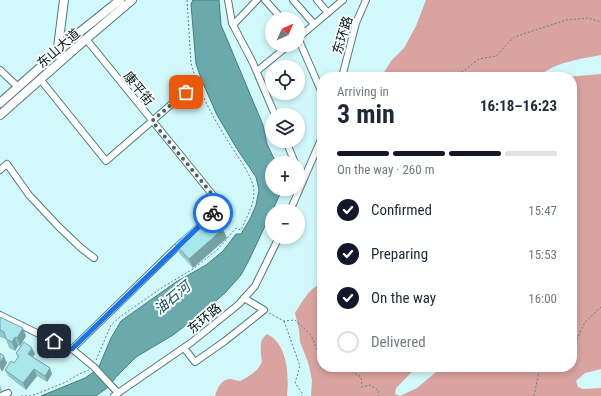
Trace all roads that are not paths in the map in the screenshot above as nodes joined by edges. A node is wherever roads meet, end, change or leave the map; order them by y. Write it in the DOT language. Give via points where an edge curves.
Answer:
graph roads {
  1 [pos="64,0"];
  2 [pos="120,0"];
  3 [pos="132,0"];
  4 [pos="228,0"];
  5 [pos="257,0"];
  6 [pos="265,0"];
  7 [pos="293,0"];
  8 [pos="317,0"];
  9 [pos="366,0"];
  10 [pos="340,1"];
  11 [pos="276,12"];
  12 [pos="328,12"];
  13 [pos="314,24"];
  14 [pos="233,25"];
  15 [pos="305,32"];
  16 [pos="86,39"];
  17 [pos="280,52"];
  18 [pos="304,52"];
  19 [pos="57,53"];
  20 [pos="56,66"];
  21 [pos="0,70"];
  22 [pos="257,71"];
  23 [pos="343,72"];
  24 [pos="40,79"];
  25 [pos="197,82"];
  26 [pos="317,82"];
  27 [pos="18,87"];
  28 [pos="0,103"];
  29 [pos="272,108"];
  30 [pos="0,115"];
  31 [pos="152,121"];
  32 [pos="317,149"];
  33 [pos="0,170"];
  34 [pos="305,176"];
  35 [pos="204,222"];
  36 [pos="187,238"];
  37 [pos="276,244"];
  38 [pos="94,258"];
  39 [pos="244,298"];
  40 [pos="0,315"];
  41 [pos="184,348"];
  42 [pos="72,349"];
  43 [pos="115,392"];
  1 -- 19 [label="main road"];
  2 -- 19 [label="main road, 东山大道"];
  3 -- 16 [label="main road, 东山大道"];
  4 -- 14 [label="street"];
  5 -- 14 [label="street"];
  6 -- 11 [label="street"];
  7 -- 13 [label="street"];
  8 -- 12 [label="street"];
  9 -- 23 [label="street, 东环路" via="356,23"];
  10 -- 12 [label="street"];
  12 -- 13 [label="street"];
  13 -- 15 [label="street"];
  14 -- 22 [label="street"];
  16 -- 20 [label="main road, 东山大道"];
  16 -- 31 [label="street, 康平街"];
  17 -- 22 [label="street"];
  18 -- 26 [label="street"];
  19 -- 20 [label="main road"];
  19 -- 27 [label="main road, 东山大道"];
  20 -- 24 [label="main road, 东山大道"];
  21 -- 27 [label="street"];
  22 -- 29 [label="street"];
  24 -- 30 [label="main road, 东山大道"];
  24 -- 31 [label="street" via="106,161"];
  25 -- 31 [label="street"];
  27 -- 28 [label="main road, 东山大道"];
  31 -- 35 [label="street, 康平街" via="221,205"];
  32 -- 34 [label="street"];
  33 -- 38 [label="street" via="7,164 58,226"];
  36 -- 42 [label="street"];
  37 -- 39 [label="street, 东环路" via="255,286"];
  39 -- 41 [label="street, 东环路"];
  39 -- 41 [label="street" via="264,310 195,362"];
  40 -- 42 [label="street"];
  41 -- 43 [label="street, 东环路"];
  42 -- 43 [label="street" via="93,367"];
}
